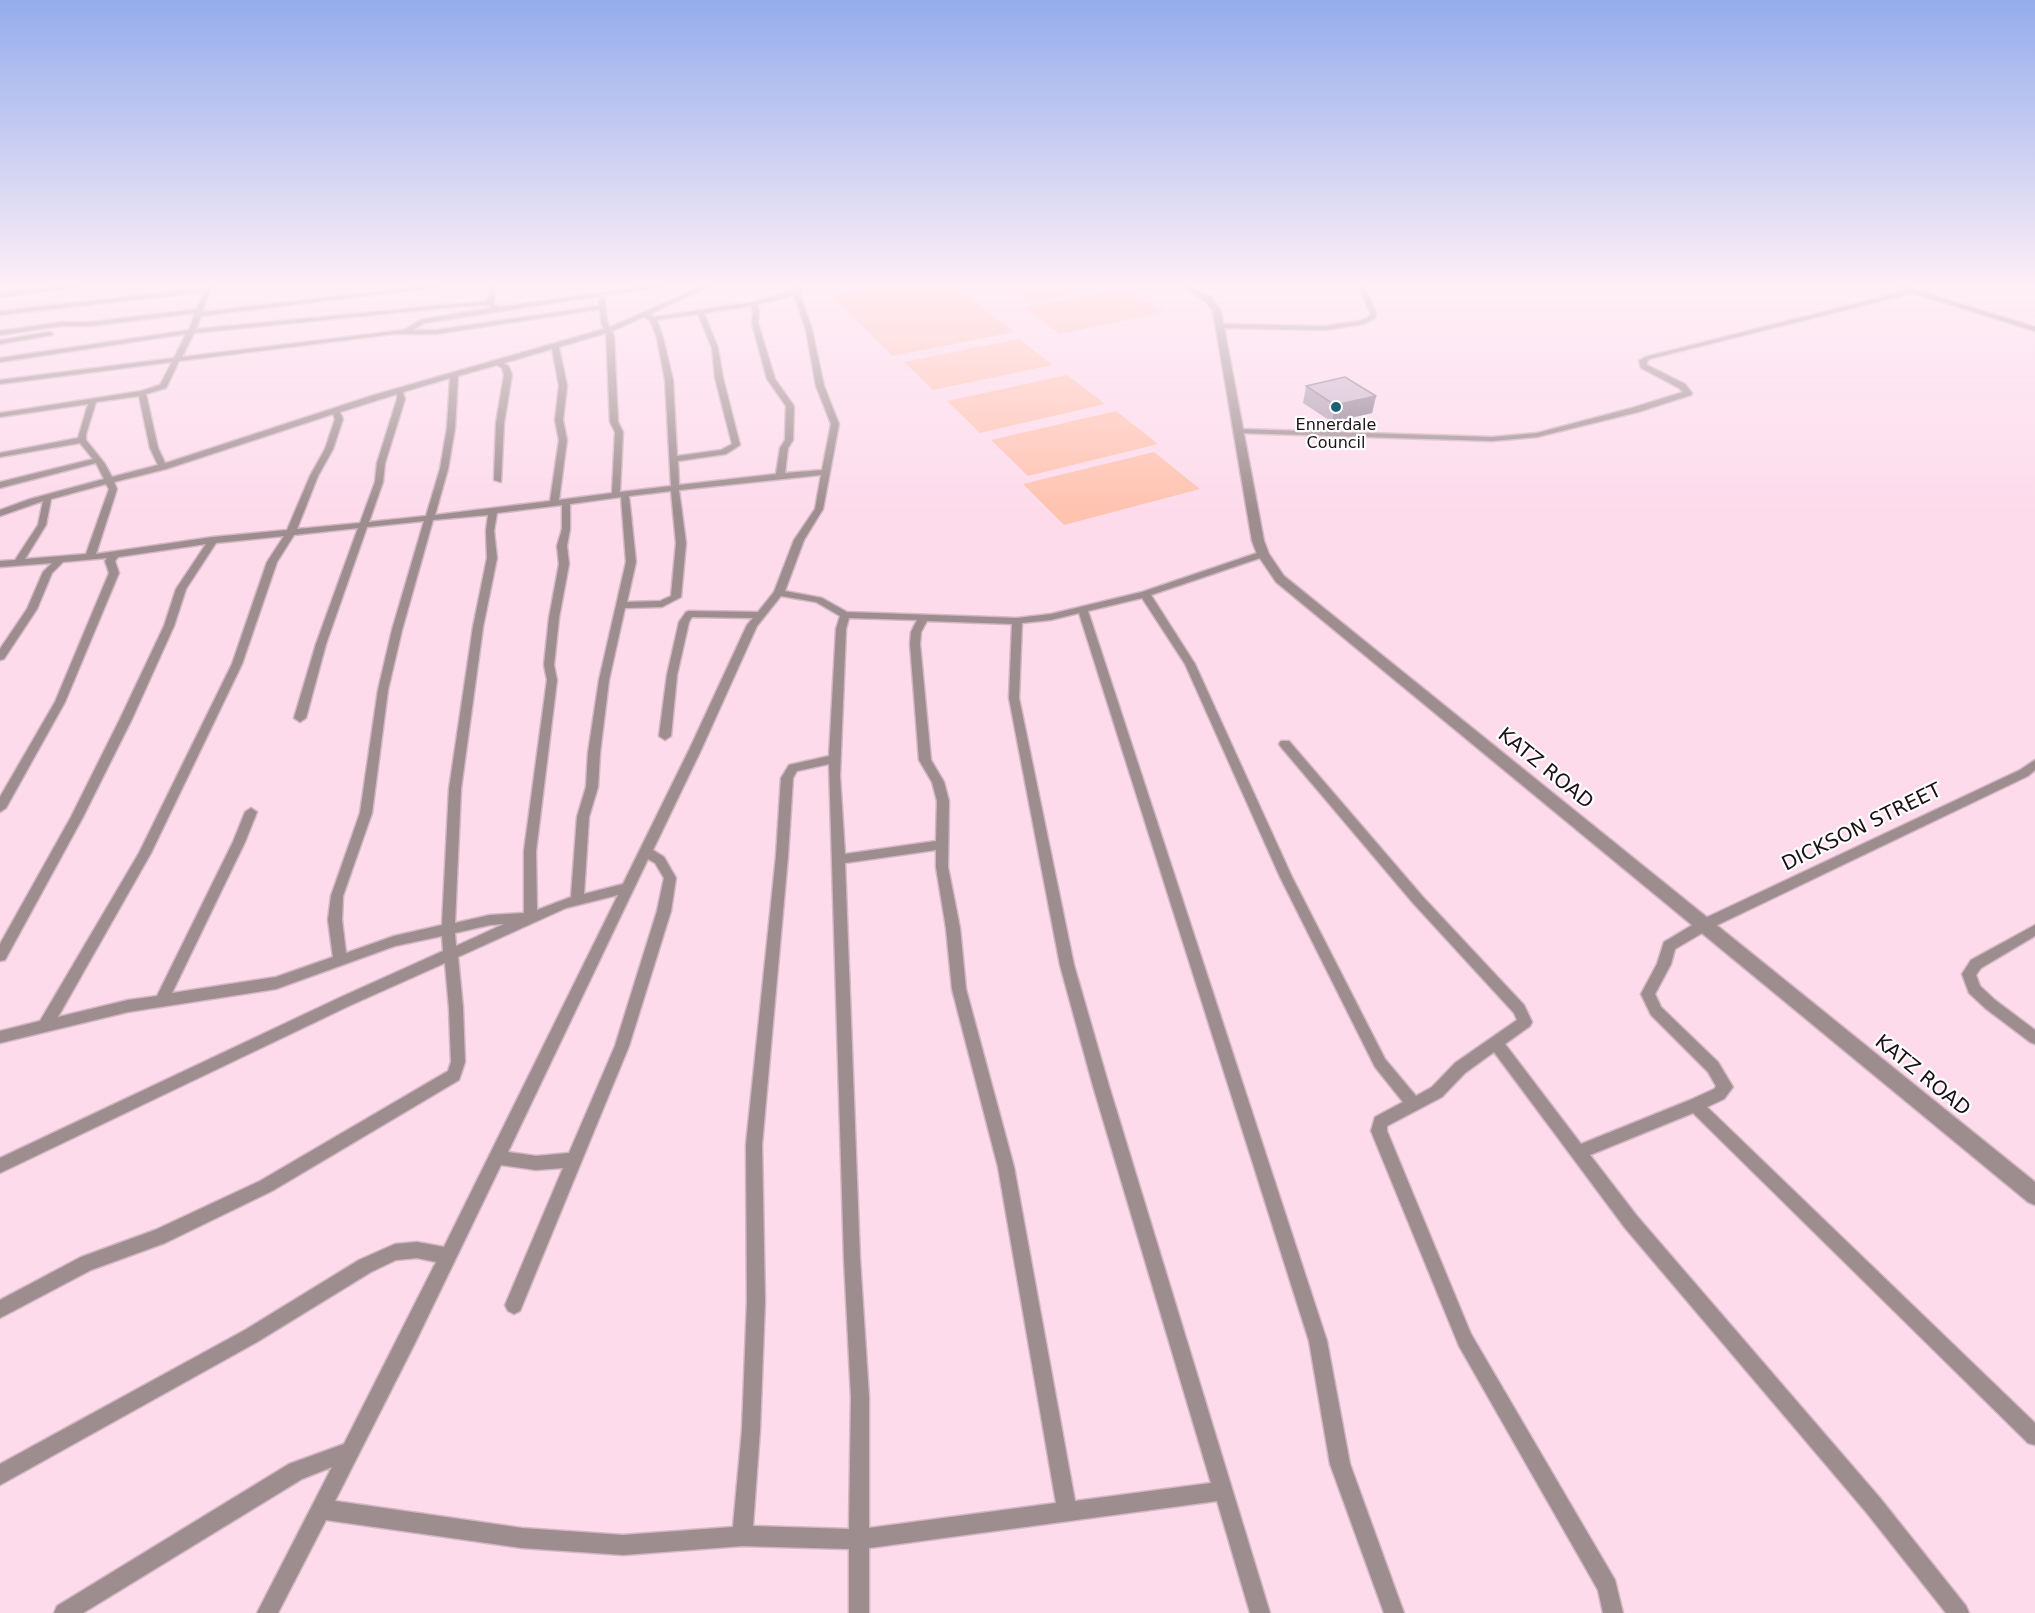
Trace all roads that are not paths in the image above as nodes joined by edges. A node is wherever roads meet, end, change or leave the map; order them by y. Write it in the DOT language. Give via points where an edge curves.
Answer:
graph roads {
  1 [pos="175,359"];
  2 [pos="177,359"];
  3 [pos="504,359"];
  4 [pos="558,359"];
  5 [pos="611,359"];
  6 [pos="662,359"];
  7 [pos="717,359"];
  8 [pos="765,359"];
  9 [pos="815,359"];
  10 [pos="1227,359"];
  11 [pos="1645,359"];
  12 [pos="497,361"];
  13 [pos="454,375"];
  14 [pos="0,382"];
  15 [pos="400,392"];
  16 [pos="142,393"];
  17 [pos="93,400"];
  18 [pos="336,411"];
  19 [pos="0,415"];
  20 [pos="1239,431"];
  21 [pos="82,440"];
  22 [pos="0,455"];
  23 [pos="675,459"];
  24 [pos="98,460"];
  25 [pos="163,466"];
  26 [pos="825,472"];
  27 [pos="780,476"];
  28 [pos="110,480"];
  29 [pos="498,480"];
  30 [pos="0,485"];
  31 [pos="676,488"];
  32 [pos="621,496"];
  33 [pos="47,497"];
  34 [pos="560,503"];
  35 [pos="493,512"];
  36 [pos="0,513"];
  37 [pos="432,518"];
  38 [pos="365,524"];
  39 [pos="291,532"];
  40 [pos="213,540"];
  41 [pos="1263,554"];
  42 [pos="115,555"];
  43 [pos="90,557"];
  44 [pos="61,559"];
  45 [pos="18,563"];
  46 [pos="0,564"];
  47 [pos="778,593"];
  48 [pos="1145,594"];
  49 [pos="621,605"];
  50 [pos="1083,610"];
  51 [pos="761,615"];
  52 [pos="845,615"];
  53 [pos="924,617"];
  54 [pos="1017,621"];
  55 [pos="0,657"];
  56 [pos="300,718"];
  57 [pos="665,736"];
  58 [pos="1285,744"];
  59 [pos="835,759"];
  60 [pos="2035,764"];
  61 [pos="2030,776"];
  62 [pos="0,808"];
  63 [pos="251,812"];
  64 [pos="942,845"];
  65 [pos="646,852"];
  66 [pos="839,859"];
  67 [pos="628,888"];
  68 [pos="577,900"];
  69 [pos="531,918"];
  70 [pos="1704,926"];
  71 [pos="448,930"];
  72 [pos="2035,930"];
  73 [pos="452,954"];
  74 [pos="0,956"];
  75 [pos="340,961"];
  76 [pos="162,1000"];
  77 [pos="45,1026"];
  78 [pos="0,1037"];
  79 [pos="2035,1038"];
  80 [pos="1496,1044"];
  81 [pos="1414,1105"];
  82 [pos="1695,1105"];
  83 [pos="1579,1152"];
  84 [pos="495,1157"];
  85 [pos="575,1160"];
  86 [pos="0,1166"];
  87 [pos="2035,1194"];
  88 [pos="446,1256"];
  89 [pos="514,1305"];
  90 [pos="0,1309"];
  91 [pos="2035,1436"];
  92 [pos="350,1451"];
  93 [pos="0,1475"];
  94 [pos="1221,1491"];
  95 [pos="320,1509"];
  96 [pos="1067,1512"];
  97 [pos="742,1536"];
  98 [pos="858,1539"];
  99 [pos="64,1613"];
  100 [pos="267,1613"];
  101 [pos="859,1613"];
  102 [pos="1260,1613"];
  103 [pos="1394,1613"];
  104 [pos="1613,1613"];
  105 [pos="1959,1613"];
  1 -- 14 [label="street"];
  2 -- 16 [label="street" via="163,386"];
  3 -- 12 [label="street"];
  4 -- 34 [label="street" via="563,386 559,420 563,440"];
  5 -- 32 [label="street"];
  6 -- 23 [label="street" via="669,380"];
  7 -- 23 [label="street" via="736,445 723,452"];
  8 -- 27 [label="street" via="771,379 790,406 789,440"];
  9 -- 26 [label="street" via="835,424"];
  10 -- 20 [label="street, KATZ ROAD"];
  11 -- 20 [label="street" via="1644,366 1688,393 1537,435 1500,439"];
  12 -- 13 [label="street"];
  12 -- 29 [label="street" via="508,375 500,423"];
  13 -- 15 [label="street"];
  13 -- 37 [label="street" via="451,428"];
  15 -- 18 [label="street"];
  15 -- 38 [label="street"];
  16 -- 17 [label="street"];
  16 -- 25 [label="street" via="154,448"];
  17 -- 19 [label="street"];
  17 -- 21 [label="street"];
  18 -- 25 [label="street"];
  18 -- 39 [label="street" via="339,419 329,449"];
  20 -- 41 [label="street, KATZ ROAD"];
  21 -- 22 [label="street"];
  21 -- 24 [label="street"];
  23 -- 31 [label="street"];
  24 -- 28 [label="street"];
  24 -- 30 [label="street"];
  25 -- 28 [label="street"];
  26 -- 27 [label="street"];
  26 -- 47 [label="street" via="819,509 799,540"];
  27 -- 31 [label="street"];
  28 -- 33 [label="street"];
  28 -- 43 [label="street" via="113,489"];
  31 -- 32 [label="street"];
  31 -- 49 [label="street" via="681,543 676,597 662,604"];
  32 -- 34 [label="street"];
  32 -- 49 [label="street" via="631,562"];
  33 -- 36 [label="street"];
  33 -- 45 [label="street" via="42,525"];
  34 -- 35 [label="street"];
  34 -- 69 [label="street" via="566,529 561,546 564,564 554,618 549,665 552,680 530,851"];
  35 -- 37 [label="street"];
  35 -- 71 [label="street" via="492,558 455,789"];
  37 -- 38 [label="street"];
  37 -- 75 [label="street" via="382,690 366,813 337,896 335,920"];
  38 -- 39 [label="street"];
  38 -- 56 [label="street" via="321,644"];
  39 -- 40 [label="street"];
  39 -- 77 [label="street" via="272,562 237,664 145,853"];
  40 -- 42 [label="street"];
  40 -- 74 [label="street" via="181,589 169,626 126,719"];
  41 -- 48 [label="street"];
  41 -- 70 [label="street, KATZ ROAD" via="1292,591"];
  42 -- 43 [label="street"];
  42 -- 62 [label="street" via="110,561 114,573 60,702"];
  43 -- 44 [label="street"];
  44 -- 45 [label="street"];
  44 -- 55 [label="street" via="48,572 32,609"];
  45 -- 46 [label="street"];
  47 -- 51 [label="street"];
  47 -- 52 [label="street" via="819,600"];
  48 -- 50 [label="street"];
  48 -- 81 [label="street" via="1190,664 1286,877 1380,1063"];
  49 -- 68 [label="street" via="604,680 592,787 583,817"];
  50 -- 54 [label="street"];
  50 -- 103 [label="street" via="1318,1341 1340,1464"];
  51 -- 57 [label="street" via="690,614 684,622 672,675"];
  51 -- 65 [label="street" via="729,672"];
  52 -- 53 [label="street"];
  52 -- 59 [label="street" via="841,629"];
  53 -- 54 [label="street"];
  53 -- 64 [label="street" via="915,644 919,697 925,760 944,801"];
  54 -- 94 [label="street" via="1014,698 1067,965"];
  58 -- 80 [label="street" via="1418,900 1519,1009 1526,1022"];
  59 -- 66 [label="street"];
  59 -- 97 [label="street" via="793,768 787,778 754,1145 756,1301"];
  60 -- 61 [label="street, DICKSON STREET"];
  61 -- 70 [label="street, DICKSON STREET"];
  63 -- 76 [label="street"];
  64 -- 66 [label="street"];
  64 -- 96 [label="street" via="960,989 1006,1167"];
  65 -- 67 [label="street"];
  65 -- 85 [label="street" via="660,860 670,878 664,911 622,1046"];
  66 -- 98 [label="street" via="860,1397"];
  67 -- 68 [label="street"];
  67 -- 84 [label="street"];
  68 -- 69 [label="street"];
  69 -- 71 [label="street" via="490,920"];
  69 -- 73 [label="street"];
  70 -- 82 [label="street, DICKSON STREET" via="1669,946 1648,994 1656,1011 1713,1067 1725,1087"];
  70 -- 87 [label="street, KATZ ROAD"];
  71 -- 73 [label="street"];
  71 -- 75 [label="street" via="394,941"];
  72 -- 79 [label="street" via="1976,964 1969,974 1974,989"];
  73 -- 86 [label="street"];
  73 -- 90 [label="street" via="458,1062 454,1074 266,1186 159,1238 87,1263"];
  75 -- 76 [label="street" via="276,983"];
  76 -- 77 [label="street"];
  77 -- 78 [label="street"];
  80 -- 81 [label="street" via="1461,1068 1437,1092"];
  80 -- 83 [label="street"];
  81 -- 104 [label="street" via="1380,1122 1379,1131 1465,1340 1608,1587"];
  82 -- 83 [label="street"];
  82 -- 91 [label="street"];
  83 -- 105 [label="street" via="1631,1222 1873,1505"];
  84 -- 85 [label="street" via="536,1163"];
  84 -- 88 [label="street"];
  85 -- 89 [label="street"];
  88 -- 92 [label="street"];
  88 -- 93 [label="street" via="417,1250 395,1252 365,1266 251,1336"];
  92 -- 95 [label="street"];
  92 -- 99 [label="street" via="296,1471"];
  94 -- 96 [label="street"];
  94 -- 102 [label="street"];
  95 -- 97 [label="street" via="522,1538 623,1545"];
  95 -- 100 [label="street"];
  96 -- 98 [label="street"];
  97 -- 98 [label="street"];
  98 -- 101 [label="street"];
}
